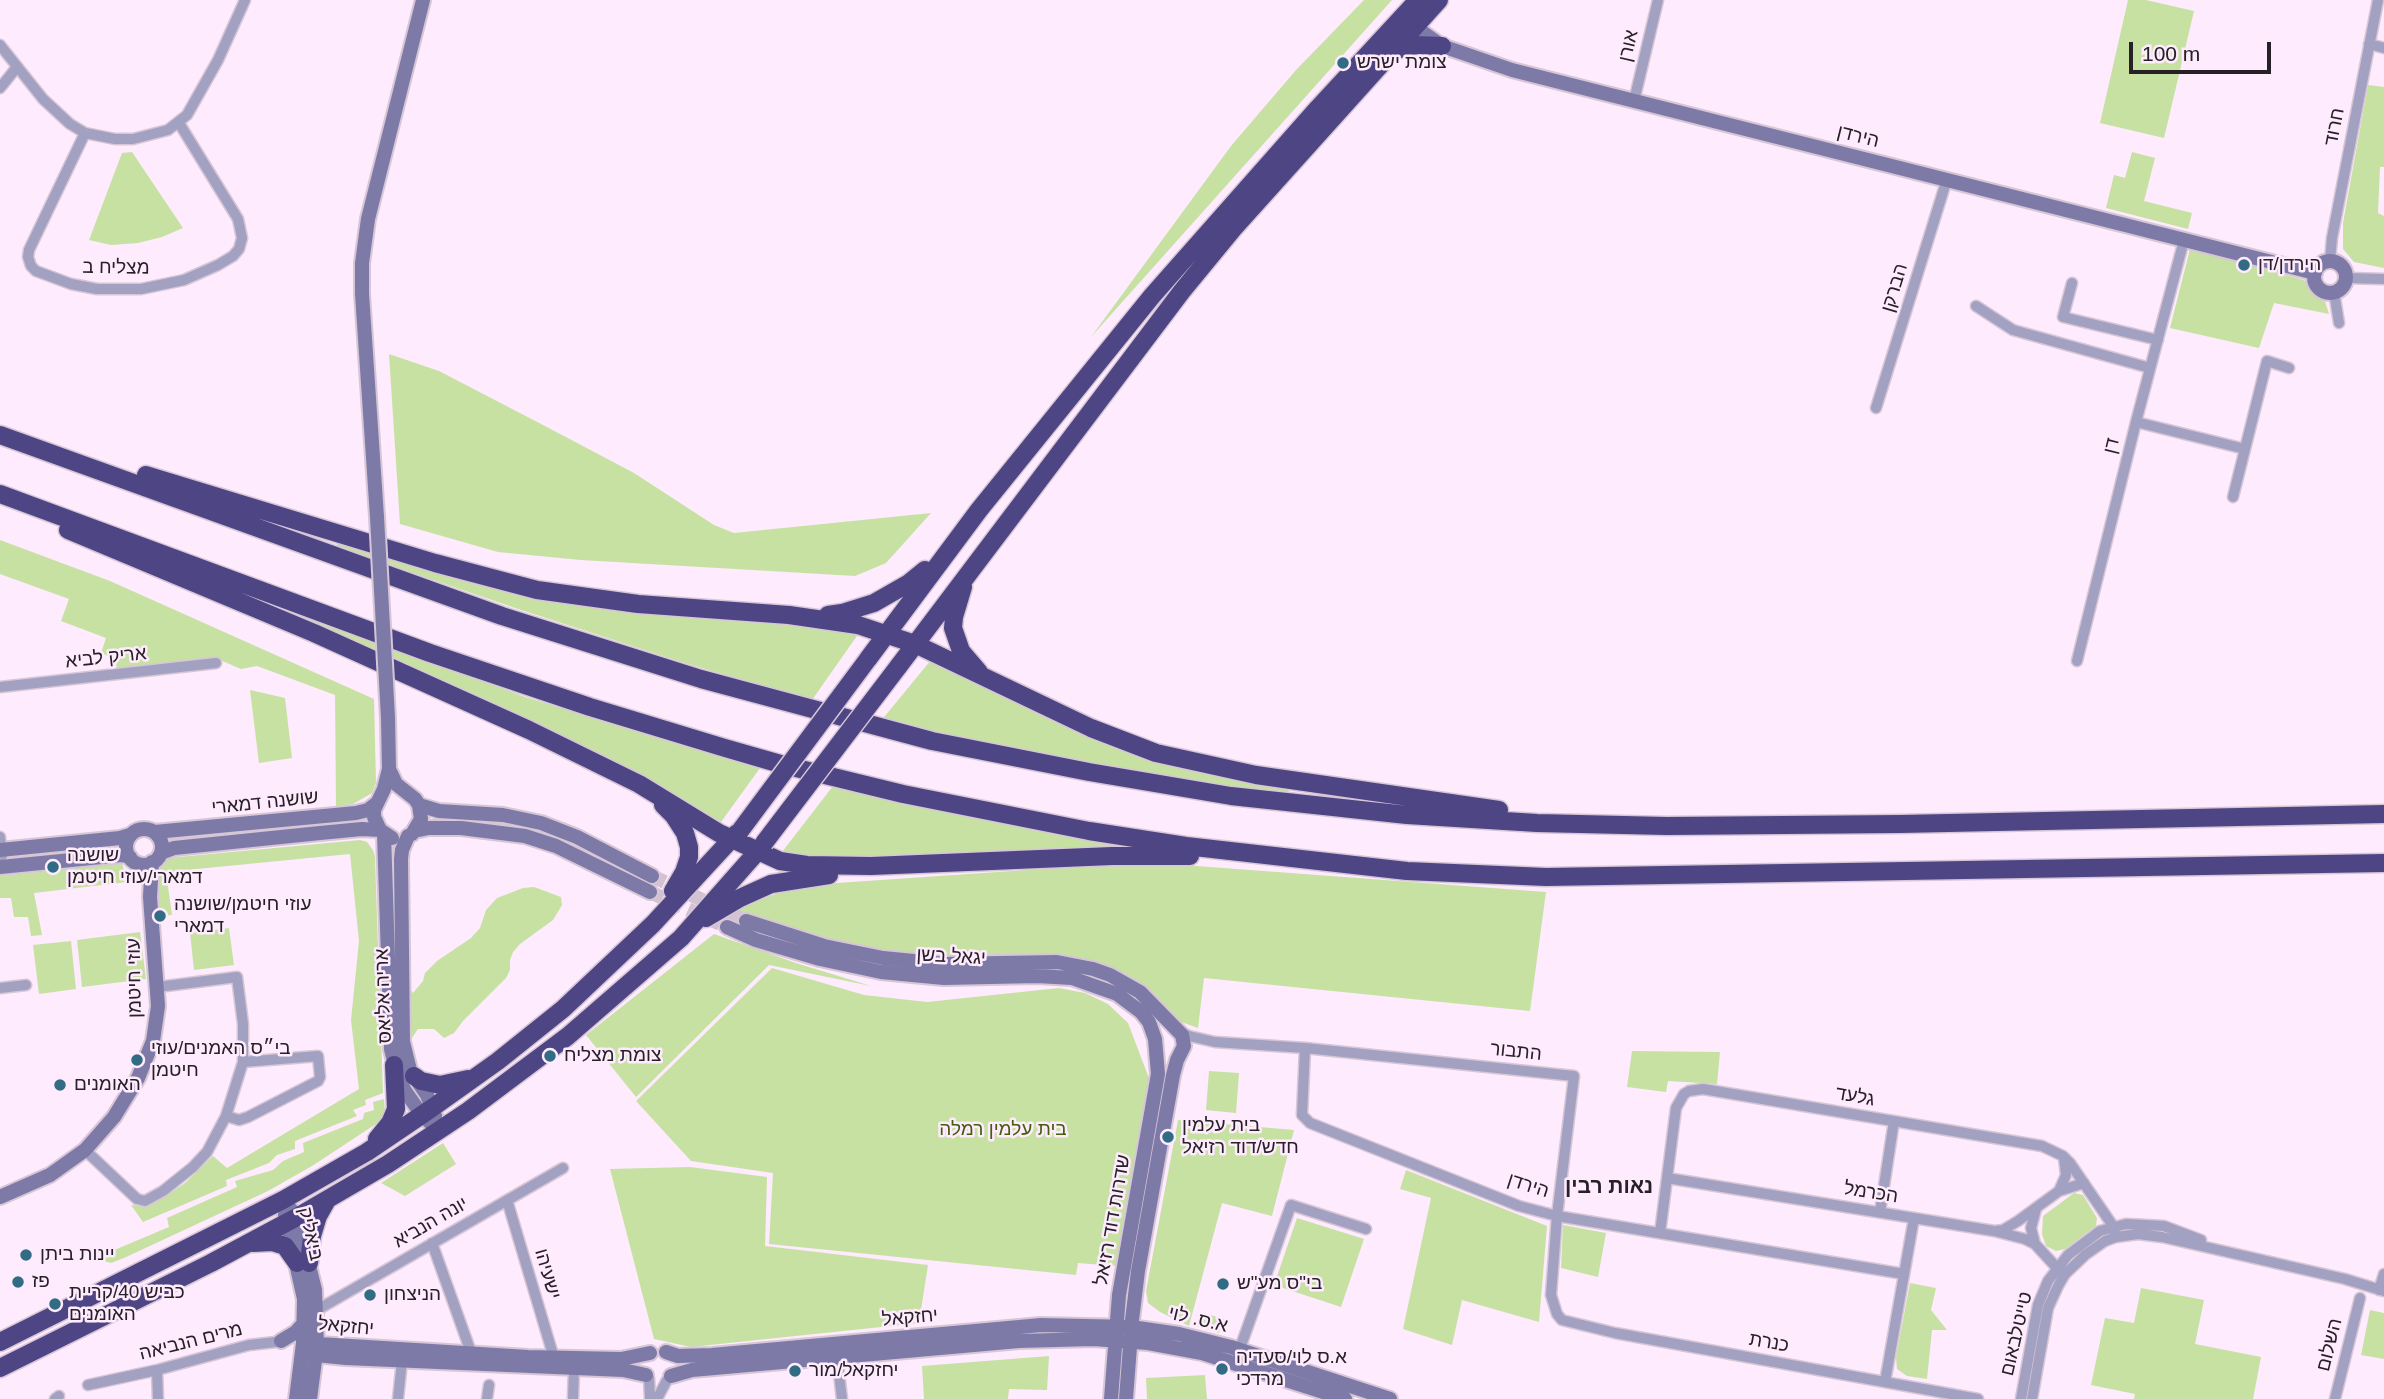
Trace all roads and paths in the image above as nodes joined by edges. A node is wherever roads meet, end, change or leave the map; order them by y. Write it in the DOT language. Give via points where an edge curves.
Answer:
graph roads {
  1 [pos="245,0"];
  2 [pos="423,0"];
  3 [pos="1658,0"];
  4 [pos="2378,0"];
  5 [pos="1429,3"];
  6 [pos="1409,22"];
  7 [pos="2369,44"];
  8 [pos="0,45"];
  9 [pos="1442,46"];
  10 [pos="2384,48"];
  11 [pos="1391,51"];
  12 [pos="17,67"];
  13 [pos="0,88"];
  14 [pos="1633,101"];
  15 [pos="179,123"];
  16 [pos="85,133"];
  17 [pos="1947,179"];
  18 [pos="2185,240"];
  19 [pos="2330,261"];
  20 [pos="2315,273"];
  21 [pos="2346,278"];
  22 [pos="2384,279"];
  23 [pos="2072,283"];
  24 [pos="2334,292"];
  25 [pos="1976,306"];
  26 [pos="2339,323"];
  27 [pos="2158,340"];
  28 [pos="2150,368"];
  29 [pos="2289,368"];
  30 [pos="1876,408"];
  31 [pos="2136,422"];
  32 [pos="0,433"];
  33 [pos="2245,449"];
  34 [pos="0,494"];
  35 [pos="2233,497"];
  36 [pos="0,502"];
  37 [pos="979,510"];
  38 [pos="968,571"];
  39 [pos="789,615"];
  40 [pos="886,634"];
  41 [pos="915,644"];
  42 [pos="2077,661"];
  43 [pos="216,663"];
  44 [pos="0,687"];
  45 [pos="1028,698"];
  46 [pos="389,769"];
  47 [pos="639,784"];
  48 [pos="404,792"];
  49 [pos="378,802"];
  50 [pos="419,805"];
  51 [pos="2384,814"];
  52 [pos="1632,825"];
  53 [pos="155,832"];
  54 [pos="382,832"];
  55 [pos="411,834"];
  56 [pos="130,835"];
  57 [pos="736,835"];
  58 [pos="0,846"];
  59 [pos="760,847"];
  60 [pos="146,859"];
  61 [pos="953,863"];
  62 [pos="2384,863"];
  63 [pos="2,867"];
  64 [pos="1407,871"];
  65 [pos="652,876"];
  66 [pos="650,892"];
  67 [pos="746,921"];
  68 [pos="653,924"];
  69 [pos="691,927"];
  70 [pos="727,927"];
  71 [pos="26,985"];
  72 [pos="158,987"];
  73 [pos="0,988"];
  74 [pos="1177,1030"];
  75 [pos="1215,1042"];
  76 [pos="1156,1044"];
  77 [pos="1304,1048"];
  78 [pos="1181,1052"];
  79 [pos="243,1062"];
  80 [pos="394,1065"];
  81 [pos="414,1076"];
  82 [pos="478,1076"];
  83 [pos="427,1112"];
  84 [pos="226,1116"];
  85 [pos="1894,1121"];
  86 [pos="439,1131"];
  87 [pos="85,1150"];
  88 [pos="367,1152"];
  89 [pos="2063,1156"];
  90 [pos="563,1168"];
  91 [pos="1667,1178"];
  92 [pos="2084,1183"];
  93 [pos="2059,1191"];
  94 [pos="0,1197"];
  95 [pos="283,1200"];
  96 [pos="327,1200"];
  97 [pos="507,1200"];
  98 [pos="2036,1208"];
  99 [pos="1880,1212"];
  100 [pos="1558,1216"];
  101 [pos="1914,1218"];
  102 [pos="292,1220"];
  103 [pos="1366,1229"];
  104 [pos="1994,1231"];
  105 [pos="2115,1231"];
  106 [pos="1660,1233"];
  107 [pos="432,1243"];
  108 [pos="246,1244"];
  109 [pos="2035,1244"];
  110 [pos="303,1263"];
  111 [pos="2057,1268"];
  112 [pos="1904,1273"];
  113 [pos="2384,1274"];
  114 [pos="1120,1290"];
  115 [pos="2381,1291"];
  116 [pos="1134,1297"];
  117 [pos="2360,1298"];
  118 [pos="317,1310"];
  119 [pos="1556,1314"];
  120 [pos="304,1323"];
  121 [pos="1077,1332"];
  122 [pos="1123,1334"];
  123 [pos="1179,1334"];
  124 [pos="282,1340"];
  125 [pos="0,1342"];
  126 [pos="1167,1346"];
  127 [pos="312,1347"];
  128 [pos="666,1352"];
  129 [pos="650,1353"];
  130 [pos="472,1354"];
  131 [pos="1238,1356"];
  132 [pos="837,1357"];
  133 [pos="554,1358"];
  134 [pos="402,1361"];
  135 [pos="0,1367"];
  136 [pos="574,1368"];
  137 [pos="157,1370"];
  138 [pos="1113,1372"];
  139 [pos="648,1376"];
  140 [pos="669,1378"];
  141 [pos="1128,1378"];
  142 [pos="1885,1382"];
  143 [pos="88,1385"];
  144 [pos="489,1385"];
  145 [pos="158,1399"];
  146 [pos="296,1399"];
  147 [pos="310,1399"];
  148 [pos="398,1399"];
  149 [pos="487,1399"];
  150 [pos="573,1399"];
  151 [pos="650,1399"];
  152 [pos="656,1399"];
  153 [pos="842,1399"];
  154 [pos="1111,1399"];
  155 [pos="1126,1399"];
  156 [pos="1345,1399"];
  157 [pos="1390,1399"];
  158 [pos="1978,1399"];
  159 [pos="2021,1399"];
  160 [pos="2032,1399"];
  161 [pos="2335,1399"];
  1 -- 15 [label="street" via="194,107"];
  2 -- 46 [label="main road, bridge" via="368,219 362,263"];
  3 -- 14 [label="street, אורן"];
  4 -- 7 [label="street, חרוד"];
  5 -- 6 [label="highway"];
  5 -- 9 [label="highway" via="1431,28"];
  6 -- 9 [label="main road, הירדן"];
  6 -- 11 [label="highway"];
  6 -- 37 [label="highway" via="1318,108 1152,296"];
  7 -- 10 [label="street"];
  7 -- 19 [label="street, חרוד"];
  8 -- 12 [label="street"];
  9 -- 11 [label="highway" via="1416,45"];
  9 -- 14 [label="main road, הירדן" via="1491,65"];
  11 -- 38 [label="highway" via="1181,291"];
  12 -- 13 [label="street"];
  12 -- 16 [label="street" via="60,115"];
  14 -- 17 [label="main road, הירדן"];
  15 -- 16 [label="street" via="133,139"];
  15 -- 16 [label="street, מצליח ב" via="238,219 242,238 233,256 218,265 184,280 141,289 71,284 31,266 29,250"];
  17 -- 18 [label="main road, הירדן"];
  17 -- 30 [label="street, הברקן"];
  18 -- 20 [label="main road, הירדן"];
  18 -- 27 [label="street, דן"];
  19 -- 20 [label="main road" via="2320,264"];
  19 -- 21 [label="main road" via="2343,268"];
  20 -- 24 [label="main road" via="2317,286"];
  21 -- 22 [label="street"];
  21 -- 24 [label="main road"];
  23 -- 27 [label="street" via="2063,317"];
  24 -- 26 [label="street"];
  25 -- 28 [label="street" via="2014,330"];
  27 -- 28 [label="street, דן"];
  28 -- 31 [label="street, דן"];
  29 -- 33 [label="street" via="2267,361"];
  31 -- 33 [label="street"];
  31 -- 42 [label="street, דן"];
  32 -- 39 [label="highway" via="537,590 638,604"];
  32 -- 52 [label="highway" via="502,616 701,679 908,736 1161,785 1287,804 1407,815"];
  33 -- 35 [label="street"];
  34 -- 64 [label="highway" via="429,653 590,708 784,765 1089,831"];
  36 -- 47 [label="highway" via="360,653"];
  37 -- 39 [label="highway" via="930,565 890,595 842,613"];
  37 -- 40 [label="highway"];
  38 -- 41 [label="highway"];
  38 -- 45 [label="highway" via="953,628 961,651 983,676"];
  39 -- 40 [label="highway" via="841,621"];
  40 -- 41 [label="highway"];
  40 -- 57 [label="highway, bridge"];
  41 -- 45 [label="highway"];
  41 -- 59 [label="highway, bridge"];
  43 -- 44 [label="street, אריק לביא"];
  45 -- 52 [label="highway" via="1127,744 1206,764 1396,796"];
  46 -- 48 [label="main road"];
  46 -- 49 [label="main road"];
  47 -- 57 [label="highway"];
  47 -- 68 [label="highway" via="674,816 689,848 684,872"];
  48 -- 49 [label="main road" via="390,792"];
  48 -- 50 [label="main road"];
  49 -- 53 [label="main road, שושנה דמארי" via="359,813"];
  49 -- 54 [label="main road" via="374,817"];
  50 -- 55 [label="main road" via="421,819"];
  50 -- 65 [label="main road" via="541,823"];
  51 -- 52 [label="highway"];
  53 -- 56 [label="main road" via="142,829"];
  53 -- 60 [label="main road" via="162,844"];
  54 -- 55 [label="main road" via="396,838"];
  54 -- 60 [label="main road, שושנה דמארי" via="362,829 174,848"];
  54 -- 80 [label="main road, אריה אליאס"];
  55 -- 66 [label="main road" via="429,828 461,828 526,835"];
  55 -- 81 [label="main road, אריה אליאס" via="401,859 402,1026 405,1055"];
  56 -- 58 [label="main road"];
  56 -- 60 [label="main road" via="126,846"];
  57 -- 59 [label="highway"];
  57 -- 68 [label="highway"];
  58 -- 63 [label="street"];
  59 -- 61 [label="highway" via="780,861 807,865"];
  59 -- 69 [label="highway"];
  60 -- 63 [label="main road, שושנה דמארי" via="122,855"];
  60 -- 72 [label="main road, עוזי חיטמן"];
  61 -- 64 [label="highway" via="1180,856"];
  61 -- 69 [label="highway" via="784,881 760,888"];
  62 -- 64 [label="highway" via="1604,877"];
  67 -- 74 [label="main road, יגאל בשן" via="824,946 883,958 945,964 1057,962 1093,969 1140,992"];
  68 -- 82 [label="highway" via="563,1009"];
  69 -- 86 [label="highway" via="568,1036"];
  70 -- 76 [label="main road, יגאל בשן" via="820,959 881,972 944,978 1056,976 1088,982 1132,1003 1149,1022"];
  71 -- 73 [label="street"];
  72 -- 79 [label="street" via="237,976"];
  72 -- 87 [label="main road, עוזי חיטמן" via="155,1029 138,1077 114,1117"];
  74 -- 75 [label="street, התבור"];
  74 -- 76 [label="main road" via="1165,1028"];
  74 -- 78 [label="main road" via="1184,1038"];
  75 -- 77 [label="street, התבור"];
  75 -- 78 [label="street, התבור"];
  76 -- 78 [label="main road" via="1167,1057"];
  76 -- 114 [label="main road, שדרות דוד רזיאל" via="1156,1086"];
  77 -- 100 [label="street, הירדן" via="1302,1115 1310,1123 1519,1206"];
  77 -- 100 [label="street, התבור" via="1574,1076"];
  78 -- 116 [label="main road, שדרות דוד רזיאל" via="1173,1075"];
  79 -- 84 [label="street"];
  79 -- 84 [label="street" via="318,1056 320,1077 248,1117"];
  80 -- 83 [label="main road, אריה אליאס" via="405,1091"];
  80 -- 88 [label="highway" via="395,1115"];
  81 -- 82 [label="highway" via="440,1085"];
  81 -- 83 [label="main road, אריה אליאס"];
  82 -- 83 [label="highway"];
  83 -- 86 [label="main road, אריה אליאס"];
  83 -- 88 [label="highway"];
  84 -- 87 [label="street" via="207,1152 193,1167 145,1201 137,1199"];
  85 -- 89 [label="street, גלעד" via="2042,1146"];
  85 -- 91 [label="street, גלעד" via="1703,1089 1689,1091 1676,1108"];
  85 -- 99 [label="street"];
  86 -- 96 [label="highway"];
  87 -- 94 [label="main road, עוזי חיטמן" via="50,1174"];
  88 -- 95 [label="highway"];
  89 -- 92 [label="street"];
  89 -- 93 [label="street" via="2066,1175"];
  90 -- 97 [label="street, יונה הנביא"];
  91 -- 99 [label="street, הכרמל"];
  91 -- 106 [label="street, גלעד"];
  92 -- 93 [label="street"];
  92 -- 105 [label="street"];
  93 -- 98 [label="street"];
  95 -- 102 [label="main road, ביאליק"];
  95 -- 125 [label="highway"];
  96 -- 102 [label="highway"];
  96 -- 110 [label="highway"];
  97 -- 107 [label="street, יונה הנביא"];
  97 -- 133 [label="street, ישעיהו"];
  98 -- 104 [label="street" via="2011,1226"];
  98 -- 109 [label="street" via="2031,1228"];
  99 -- 101 [label="street, הכרמל"];
  100 -- 106 [label="street, הירדן"];
  100 -- 119 [label="street, התבור" via="1551,1295"];
  101 -- 104 [label="street, הכרמל"];
  101 -- 112 [label="street"];
  102 -- 108 [label="highway"];
  102 -- 110 [label="main road, ביאליק"];
  103 -- 131 [label="street" via="1291,1205"];
  104 -- 109 [label="street, הכרמל"];
  105 -- 111 [label="street, טייטלבאום" via="2089,1238"];
  105 -- 115 [label="street, טייטלבאום" via="2234,1252"];
  105 -- 160 [label="street, טייטלבאום" via="2085,1255 2058,1286 2047,1315"];
  106 -- 112 [label="street, הירדן"];
  107 -- 118 [label="street, יונה הנביא"];
  107 -- 130 [label="street"];
  108 -- 110 [label="highway" via="285,1246"];
  108 -- 135 [label="highway"];
  109 -- 111 [label="street, הכרמל"];
  110 -- 118 [label="main road, ביאליק"];
  110 -- 120 [label="main road, ביאליק"];
  111 -- 159 [label="street, טייטלבאום" via="2038,1305"];
  112 -- 142 [label="street"];
  113 -- 115 [label="street"];
  114 -- 121 [label="main road" via="1108,1312"];
  114 -- 122 [label="main road, שדרות דוד רזיאל"];
  116 -- 122 [label="main road, שדרות דוד רזיאל"];
  116 -- 123 [label="main road" via="1146,1319"];
  117 -- 161 [label="street, השלום"];
  118 -- 127 [label="main road, ביאליק"];
  119 -- 142 [label="street, כנרת" via="1570,1323 1615,1333"];
  120 -- 124 [label="main road"];
  120 -- 127 [label="main road, ביאליק"];
  121 -- 122 [label="main road, יחזקאל"];
  121 -- 128 [label="main road, יחזקאל" via="1018,1327 712,1355"];
  121 -- 132 [label="main road, יחזקאל"];
  121 -- 138 [label="main road" via="1101,1352"];
  122 -- 123 [label="main road, א.ס. לוי"];
  122 -- 126 [label="main road, א.ס. לוי"];
  122 -- 138 [label="main road, שדרות דוד רזיאל"];
  122 -- 141 [label="main road, שדרות דוד רזיאל"];
  123 -- 131 [label="main road, א.ס. לוי"];
  124 -- 127 [label="street, מרים הנביאה"];
  124 -- 137 [label="street, מרים הנביאה"];
  126 -- 131 [label="main road, א.ס. לוי"];
  126 -- 141 [label="main road" via="1141,1356"];
  127 -- 130 [label="main road, יחזקאל"];
  127 -- 134 [label="main road, יחזקאל"];
  127 -- 146 [label="main road, ביאליק"];
  127 -- 147 [label="main road, ביאליק"];
  128 -- 129 [label="main road"];
  128 -- 140 [label="main road" via="675,1363"];
  129 -- 133 [label="main road, יחזקאל" via="621,1359"];
  129 -- 139 [label="main road" via="644,1361"];
  130 -- 133 [label="main road, יחזקאל"];
  131 -- 156 [label="main road, א.ס. לוי"];
  131 -- 157 [label="main road, א.ס. לוי"];
  132 -- 140 [label="main road, יחזקאל" via="692,1370"];
  132 -- 153 [label="street"];
  134 -- 136 [label="main road, יחזקאל"];
  134 -- 148 [label="street"];
  136 -- 139 [label="main road, יחזקאל"];
  136 -- 150 [label="street"];
  137 -- 143 [label="street, מרים הנביאה"];
  137 -- 145 [label="street"];
  138 -- 154 [label="main road, שדרות דוד רזיאל"];
  139 -- 140 [label="main road" via="657,1382"];
  139 -- 151 [label="street"];
  140 -- 152 [label="street"];
  141 -- 155 [label="main road, שדרות דוד רזיאל"];
  142 -- 158 [label="street, כנרת"];
  144 -- 149 [label="street"];
}
